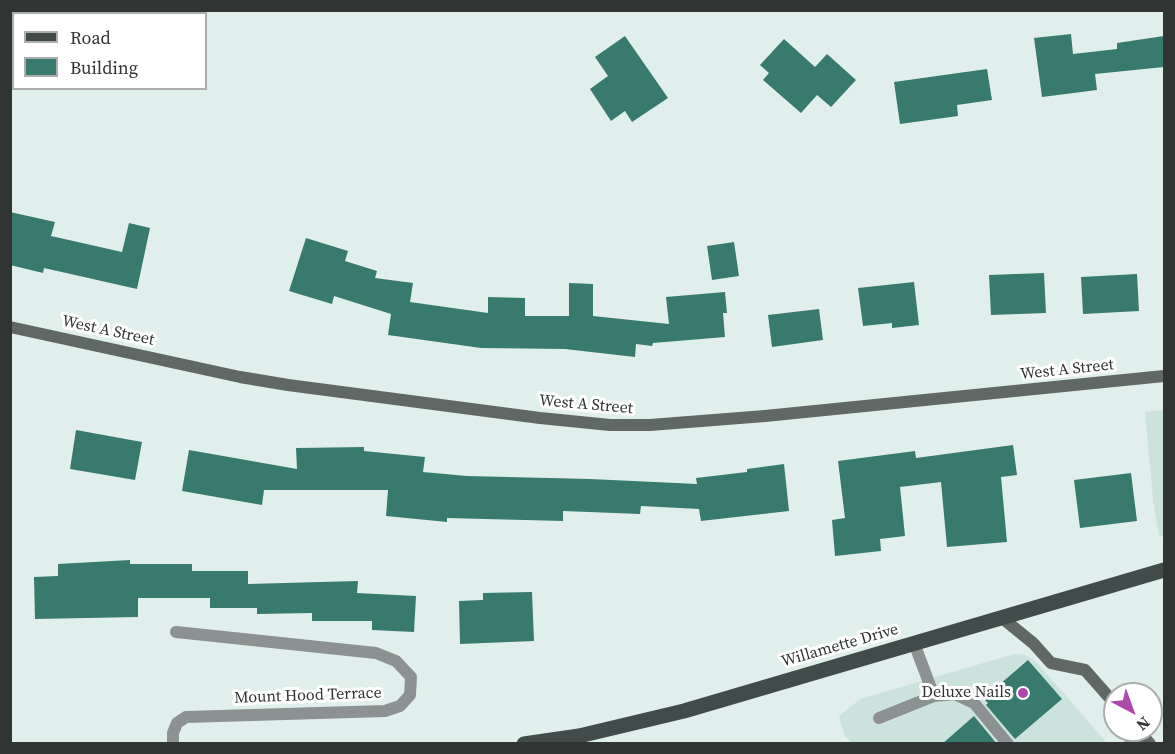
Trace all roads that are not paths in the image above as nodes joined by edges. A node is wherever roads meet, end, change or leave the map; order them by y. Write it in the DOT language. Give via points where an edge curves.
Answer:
graph roads {
  1 [pos="10,327"];
  2 [pos="1164,376"];
  3 [pos="1164,570"];
  4 [pos="1001,617"];
  5 [pos="176,632"];
  6 [pos="914,643"];
  7 [pos="1103,690"];
  8 [pos="934,696"];
  9 [pos="879,718"];
  10 [pos="173,744"];
  11 [pos="524,744"];
  12 [pos="1008,744"];
  1 -- 2 [label="street, West A Street" via="288,385 540,418 633,426"];
  3 -- 4 [label="main road, Willamette Drive"];
  4 -- 6 [label="main road, Willamette Drive"];
  4 -- 7 [label="street" via="1051,663 1085,670"];
  5 -- 10 [label="street, Mount Hood Terrace" via="376,653 396,662 411,676 410,694 400,706 385,711 186,717 177,723"];
  6 -- 8 [label="street"];
  6 -- 11 [label="main road, Willamette Drive" via="684,711 579,736"];
  8 -- 9 [label="street"];
  8 -- 12 [label="street" via="955,694 974,703"];
}
